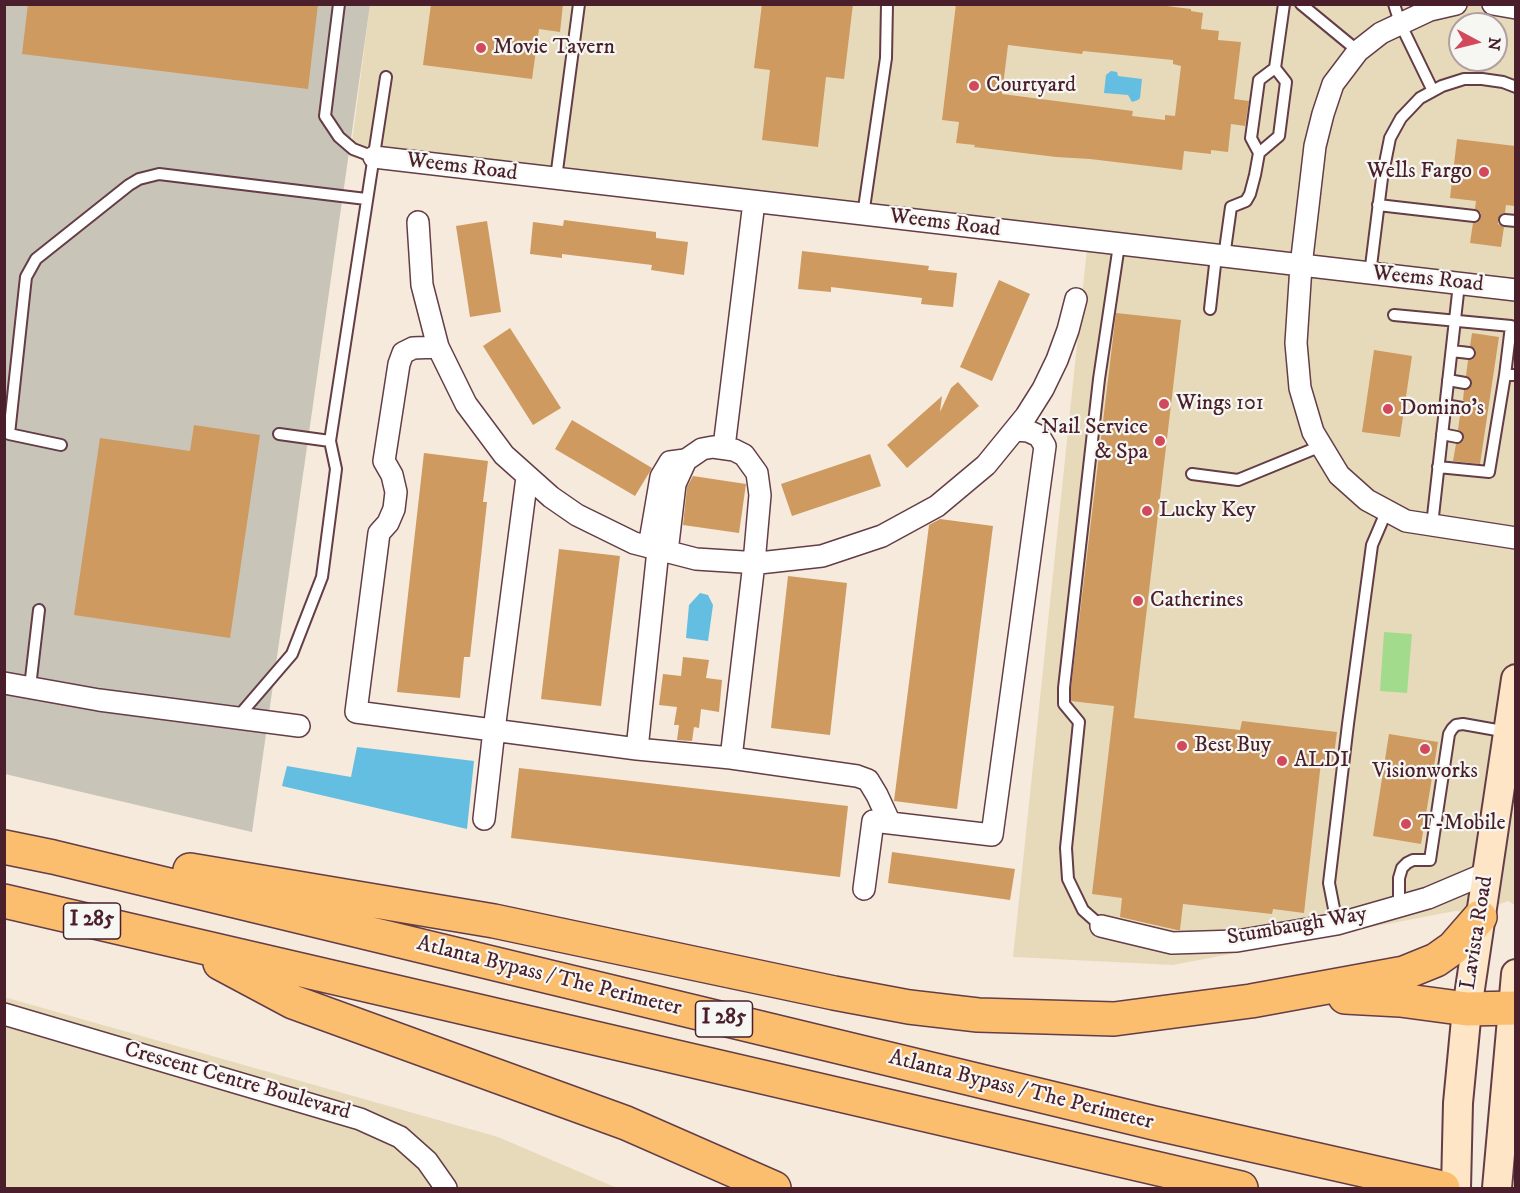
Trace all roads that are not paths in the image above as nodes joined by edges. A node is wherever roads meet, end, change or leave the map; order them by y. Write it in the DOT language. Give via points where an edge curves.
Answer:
graph roads {
  1 [pos="339,4"];
  2 [pos="579,4"];
  3 [pos="887,4"];
  4 [pos="1284,4"];
  5 [pos="1301,4"];
  6 [pos="1456,4"];
  7 [pos="1493,4"];
  8 [pos="1515,8"];
  9 [pos="1394,10"];
  10 [pos="1358,51"];
  11 [pos="1275,68"];
  12 [pos="386,77"];
  13 [pos="1515,87"];
  14 [pos="1433,91"];
  15 [pos="1258,153"];
  16 [pos="374,157"];
  17 [pos="556,178"];
  18 [pos="366,199"];
  19 [pos="754,202"];
  20 [pos="1378,205"];
  21 [pos="863,215"];
  22 [pos="1474,216"];
  23 [pos="418,222"];
  24 [pos="1119,245"];
  25 [pos="1220,257"];
  26 [pos="1301,266"];
  27 [pos="1370,274"];
  28 [pos="1459,284"];
  29 [pos="1515,290"];
  30 [pos="1076,299"];
  31 [pos="1210,309"];
  32 [pos="1394,315"];
  33 [pos="1455,319"];
  34 [pos="438,347"];
  35 [pos="1452,351"];
  36 [pos="1469,353"];
  37 [pos="1510,375"];
  38 [pos="1448,380"];
  39 [pos="1465,383"];
  40 [pos="1445,405"];
  41 [pos="1461,408"];
  42 [pos="1016,430"];
  43 [pos="279,434"];
  44 [pos="1442,434"];
  45 [pos="1457,437"];
  46 [pos="330,441"];
  47 [pos="61,445"];
  48 [pos="1321,446"];
  49 [pos="724,447"];
  50 [pos="1438,467"];
  51 [pos="1192,474"];
  52 [pos="527,477"];
  53 [pos="1387,510"];
  54 [pos="1432,525"];
  55 [pos="1515,538"];
  56 [pos="658,550"];
  57 [pos="754,563"];
  58 [pos="39,610"];
  59 [pos="1515,680"];
  60 [pos="4,682"];
  61 [pos="30,687"];
  62 [pos="237,718"];
  63 [pos="299,726"];
  64 [pos="494,730"];
  65 [pos="1508,732"];
  66 [pos="637,749"];
  67 [pos="731,758"];
  68 [pos="484,819"];
  69 [pos="890,823"];
  70 [pos="4,847"];
  71 [pos="53,857"];
  72 [pos="1487,873"];
  73 [pos="864,889"];
  74 [pos="4,901"];
  75 [pos="1399,906"];
  76 [pos="1480,918"];
  77 [pos="1336,924"];
  78 [pos="1101,926"];
  79 [pos="179,941"];
  80 [pos="1515,974"];
  81 [pos="1251,1001"];
  82 [pos="1513,1008"];
  83 [pos="1467,1009"];
  84 [pos="4,1014"];
  85 [pos="446,1188"];
  86 [pos="774,1188"];
  87 [pos="1241,1188"];
  88 [pos="1443,1188"];
  89 [pos="1456,1188"];
  90 [pos="1497,1188"];
  1 -- 16 [label="lane" via="325,116 339,138"];
  2 -- 17 [label="lane"];
  3 -- 21 [label="lane" via="886,58"];
  4 -- 11 [label="lane"];
  5 -- 10 [label="lane"];
  6 -- 9 [label="street" via="1430,10"];
  7 -- 8 [label="street"];
  9 -- 10 [label="street" via="1381,33"];
  9 -- 14 [label="lane"];
  10 -- 26 [label="street" via="1333,84 1323,114 1315,146"];
  11 -- 15 [label="lane" via="1259,80 1251,138"];
  11 -- 15 [label="lane" via="1286,82 1279,136"];
  12 -- 16 [label="lane"];
  13 -- 14 [label="lane" via="1503,82 1464,79"];
  14 -- 20 [label="lane" via="1420,98 1401,118 1390,138"];
  15 -- 25 [label="lane" via="1250,194 1246,201 1231,207"];
  16 -- 17 [label="street, Weems Road"];
  16 -- 18 [label="lane"];
  17 -- 19 [label="street, Weems Road"];
  18 -- 46 [label="lane"];
  18 -- 47 [label="lane" via="159,174 129,185 36,259 26,277 9,434"];
  19 -- 21 [label="street, Weems Road"];
  19 -- 49 [label="street"];
  20 -- 22 [label="lane"];
  20 -- 27 [label="lane"];
  21 -- 24 [label="street, Weems Road"];
  23 -- 34 [label="street" via="422,285"];
  24 -- 25 [label="street, Weems Road"];
  24 -- 78 [label="lane" via="1099,379 1064,688 1064,704 1079,722 1066,848 1068,879 1083,910"];
  25 -- 26 [label="street, Weems Road"];
  25 -- 31 [label="lane"];
  26 -- 27 [label="street, Weems Road"];
  26 -- 48 [label="street" via="1296,344 1300,388"];
  27 -- 28 [label="street, Weems Road"];
  28 -- 29 [label="street, Weems Road"];
  28 -- 33 [label="lane"];
  30 -- 42 [label="street" via="1057,360"];
  32 -- 33 [label="lane"];
  33 -- 35 [label="lane"];
  33 -- 37 [label="lane" via="1511,326 1501,357"];
  34 -- 52 [label="street" via="478,421"];
  34 -- 64 [label="street" via="413,348 403,353 399,364 384,461 396,492 394,509 379,533 356,712"];
  35 -- 36 [label="lane"];
  35 -- 38 [label="lane"];
  37 -- 50 [label="lane" via="1497,387 1489,472"];
  38 -- 39 [label="lane"];
  38 -- 40 [label="lane"];
  40 -- 41 [label="lane"];
  40 -- 44 [label="lane"];
  42 -- 57 [label="street" via="963,486 910,522 822,556"];
  42 -- 69 [label="street" via="1039,436 1045,446 992,835"];
  43 -- 46 [label="lane"];
  44 -- 45 [label="lane"];
  44 -- 50 [label="lane"];
  46 -- 62 [label="lane" via="336,469 322,577 292,654"];
  48 -- 51 [label="lane" via="1238,480"];
  48 -- 53 [label="street" via="1339,475 1367,500"];
  49 -- 56 [label="street" via="702,449 686,460 670,462 661,477"];
  49 -- 57 [label="street" via="744,455 757,473 760,495"];
  50 -- 54 [label="lane"];
  52 -- 56 [label="street" via="577,515"];
  52 -- 64 [label="street"];
  53 -- 54 [label="street" via="1406,521"];
  53 -- 77 [label="lane" via="1372,545 1348,724 1329,883"];
  54 -- 55 [label="street"];
  56 -- 57 [label="street" via="696,559"];
  56 -- 66 [label="street"];
  57 -- 67 [label="street"];
  58 -- 61 [label="lane"];
  59 -- 65 [label="main road, Lavista Road"];
  60 -- 61 [label="street"];
  61 -- 62 [label="street"];
  62 -- 63 [label="street"];
  64 -- 66 [label="street"];
  64 -- 68 [label="street"];
  65 -- 72 [label="main road, Lavista Road"];
  65 -- 75 [label="lane" via="1463,724 1452,729 1430,860 1413,860 1402,868"];
  66 -- 67 [label="street"];
  67 -- 69 [label="street" via="868,780"];
  69 -- 73 [label="street" via="873,821"];
  70 -- 71 [label="highway, Atlanta Bypass / The Perimeter / I 285"];
  71 -- 81 [label="highway" via="203,872 494,921 909,1007 978,1015 1114,1019"];
  71 -- 88 [label="highway, Atlanta Bypass / The Perimeter / I 285" via="1143,1120"];
  72 -- 75 [label="street, Stumbaugh Way"];
  72 -- 76 [label="main road, Lavista Road"];
  74 -- 79 [label="highway, Atlanta Bypass / The Perimeter / I 285"];
  75 -- 77 [label="street, Stumbaugh Way"];
  76 -- 81 [label="highway" via="1453,948 1421,968"];
  76 -- 83 [label="main road, Lavista Road"];
  77 -- 78 [label="street, Stumbaugh Way" via="1237,941 1172,943"];
  79 -- 86 [label="highway" via="293,1002 626,1123"];
  79 -- 87 [label="highway, Atlanta Bypass / The Perimeter / I 285"];
  80 -- 82 [label="main road, Lavista Road"];
  81 -- 83 [label="highway" via="1348,997"];
  82 -- 83 [label="highway"];
  82 -- 90 [label="main road, Lavista Road"];
  83 -- 89 [label="main road, Lavista Road" via="1458,1103"];
  84 -- 85 [label="street, Crescent Centre Boulevard" via="360,1119 400,1137 427,1161"];
}
